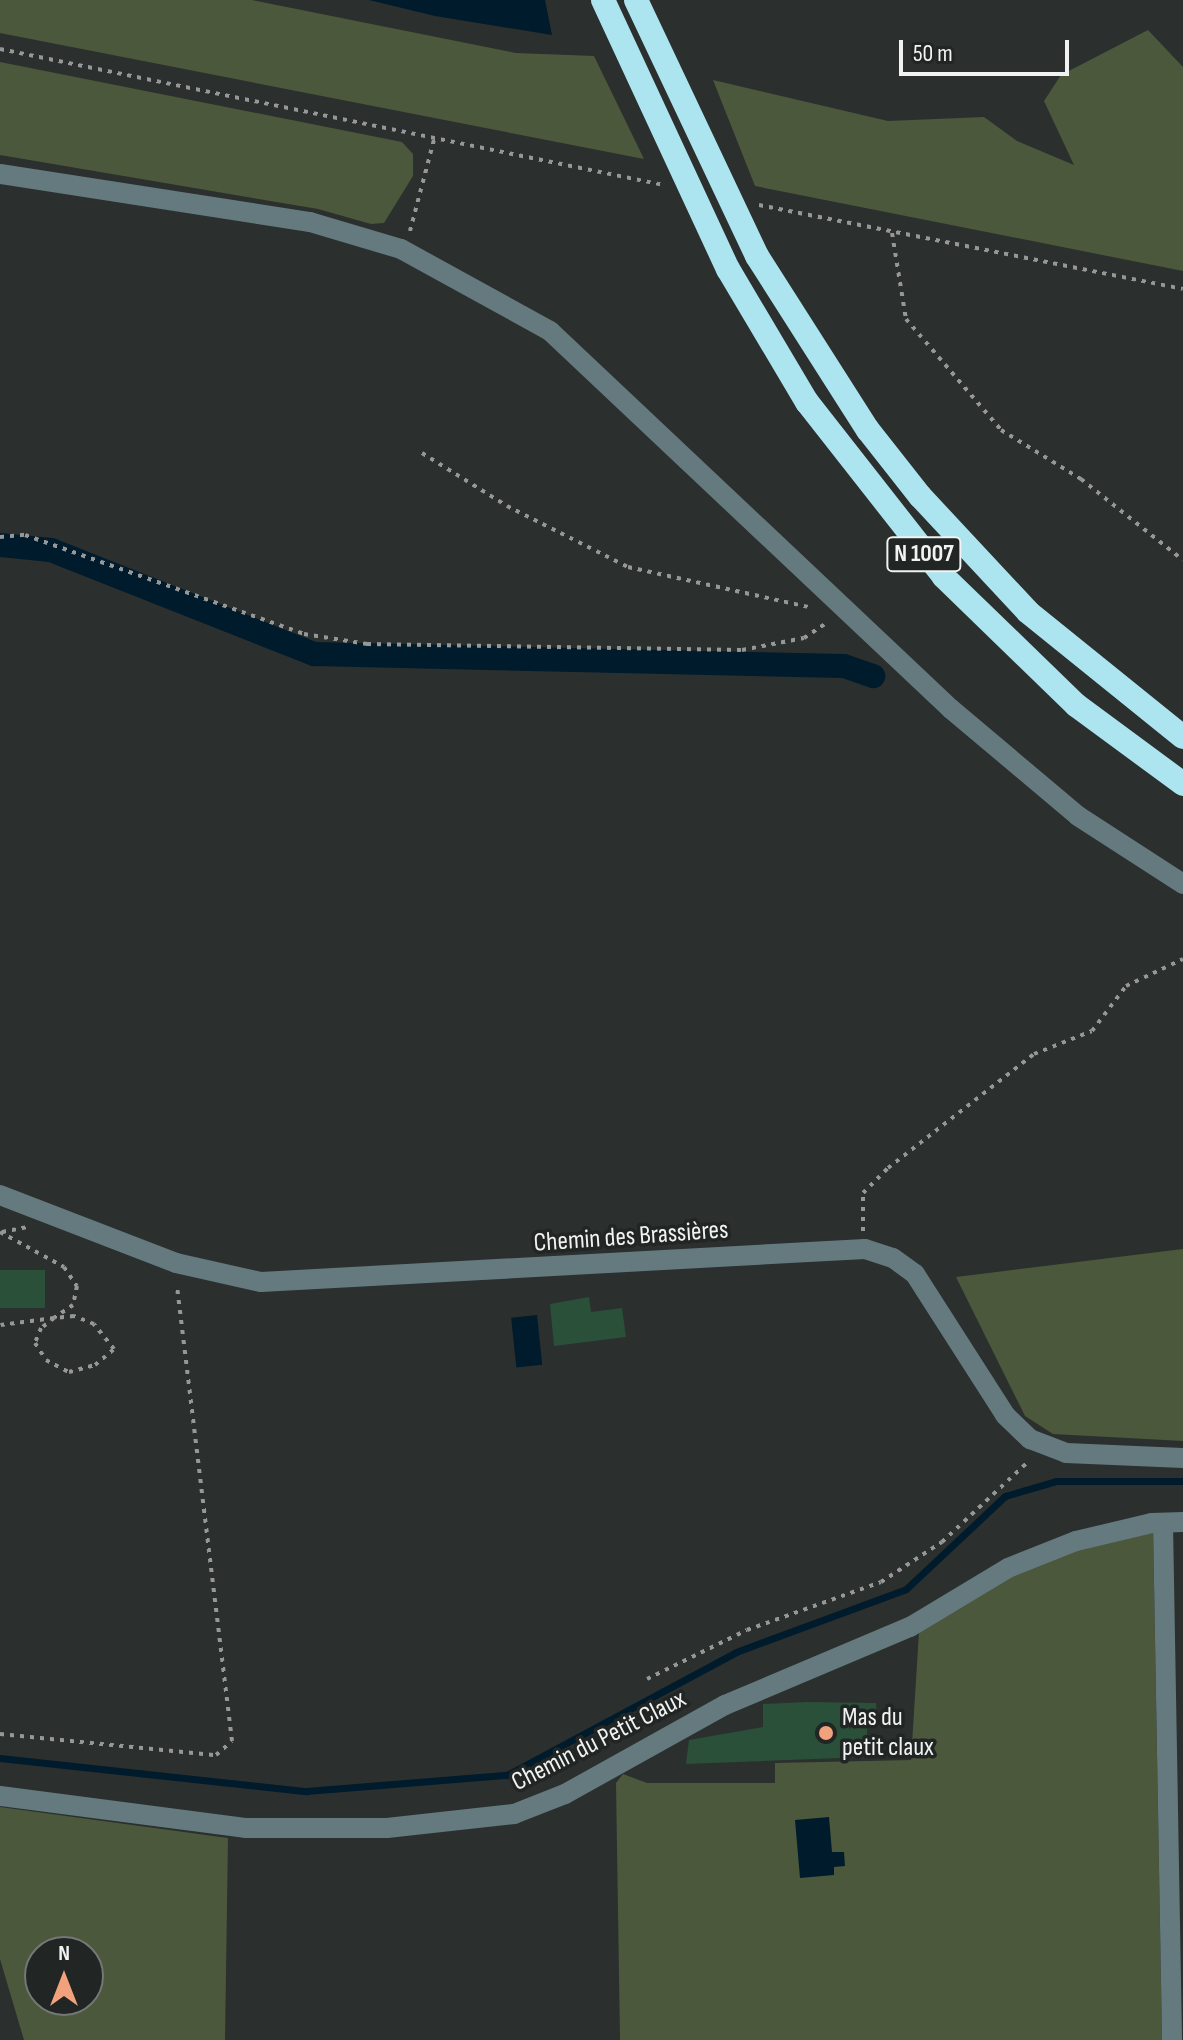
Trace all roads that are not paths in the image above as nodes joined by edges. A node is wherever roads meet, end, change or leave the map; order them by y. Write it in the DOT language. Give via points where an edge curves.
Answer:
graph roads {
  1 [pos="603,0"];
  2 [pos="636,0"];
  3 [pos="0,174"];
  4 [pos="1183,737"];
  5 [pos="1183,784"];
  6 [pos="1183,884"];
  7 [pos="0,1195"];
  8 [pos="1183,1458"];
  9 [pos="1173,1522"];
  10 [pos="1175,1778"];
  11 [pos="0,1796"];
  12 [pos="1176,2034"];
  1 -- 5 [label="highway, N 1007, bridge" via="728,269 807,402 944,577 1076,705"];
  2 -- 4 [label="highway, N 1007, bridge" via="757,256 868,430 920,496 1028,612"];
  3 -- 6 [label="street" via="310,222 401,249 550,331 951,709 1078,816"];
  7 -- 8 [label="street, Chemin des Brassières" via="176,1263 261,1282 307,1284 865,1249 893,1258 915,1274 1005,1415 1050,1449"];
  9 -- 10 [label="street"];
  9 -- 11 [label="street, Chemin du Petit Claux" via="1076,1541 1008,1568 910,1627 725,1705 565,1794 514,1814 387,1828 245,1828"];
  10 -- 12 [label="street"];
}
